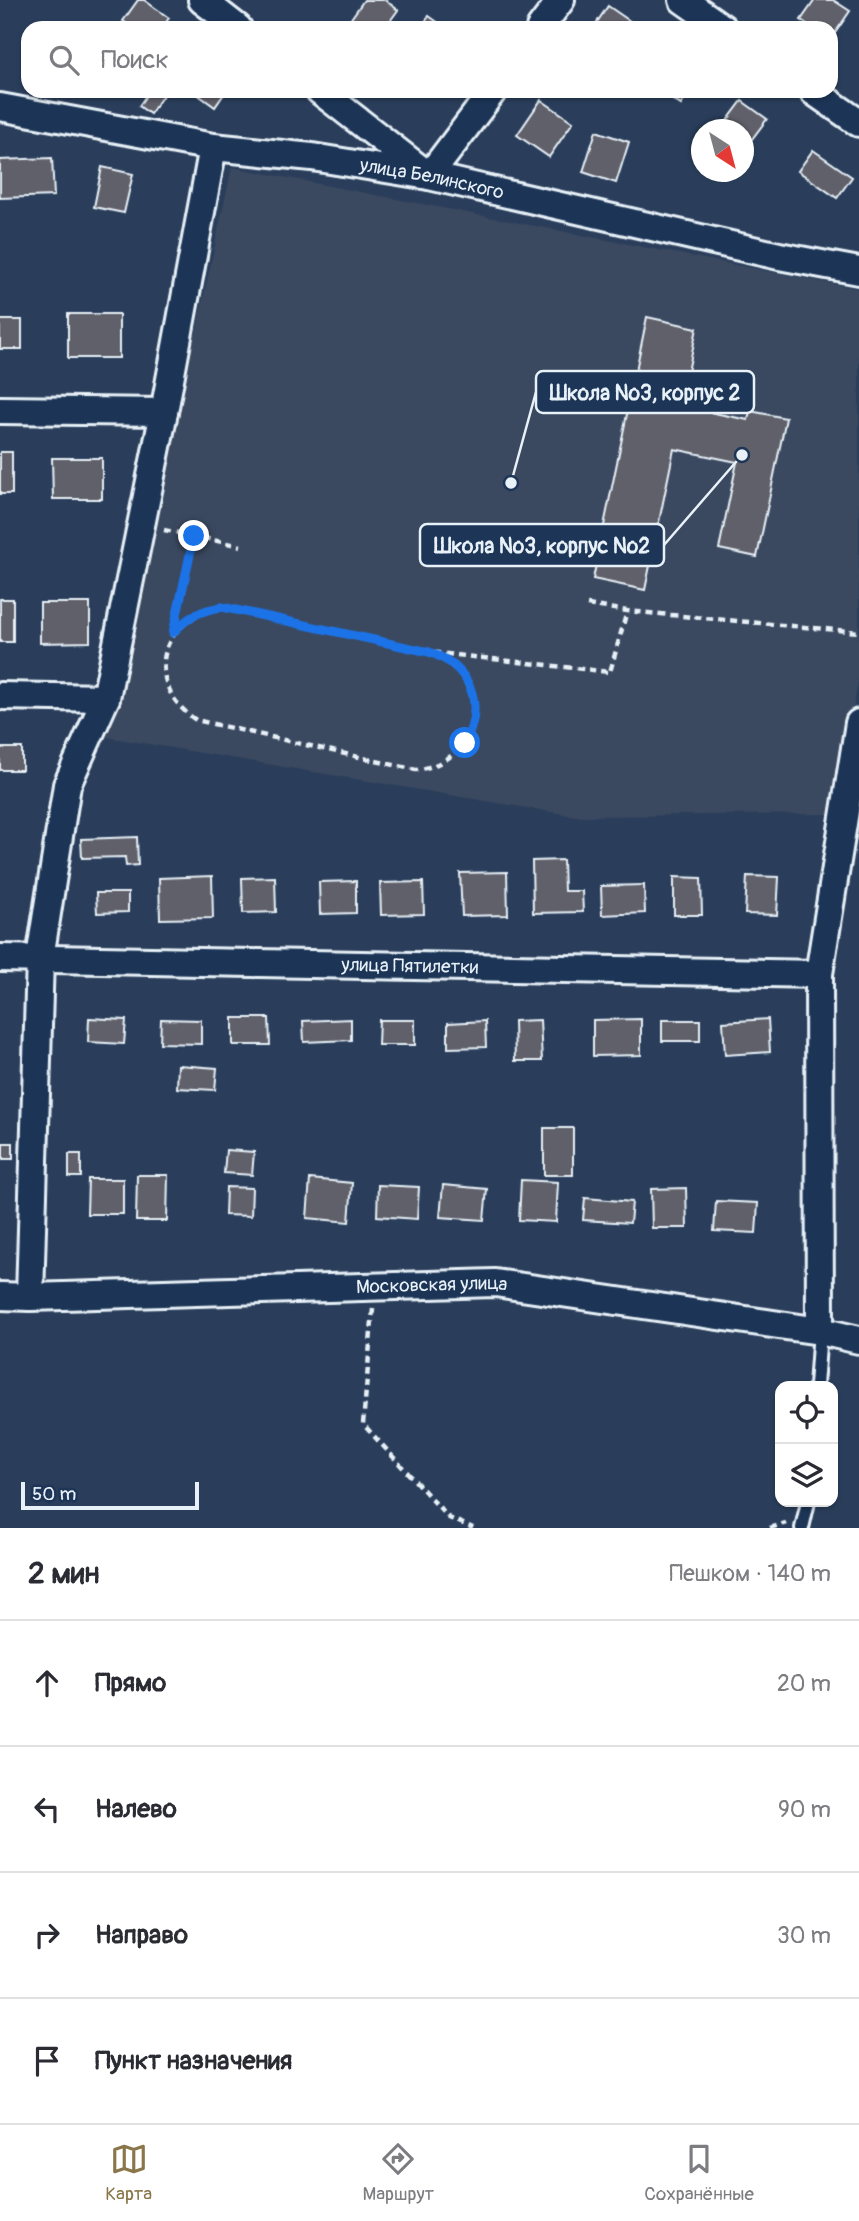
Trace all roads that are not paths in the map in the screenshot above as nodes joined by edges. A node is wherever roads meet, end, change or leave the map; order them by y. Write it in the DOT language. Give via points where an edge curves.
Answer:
graph roads {
  1 [pos="202,0"];
  2 [pos="561,0"];
  3 [pos="683,0"];
  4 [pos="229,21"];
  5 [pos="545,21"];
  6 [pos="713,21"];
  7 [pos="329,98"];
  8 [pos="488,98"];
  9 [pos="823,98"];
  10 [pos="0,107"];
  11 [pos="859,123"];
  12 [pos="213,147"];
  13 [pos="429,176"];
  14 [pos="859,271"];
  15 [pos="0,410"];
  16 [pos="164,412"];
  17 [pos="0,696"];
  18 [pos="106,698"];
  19 [pos="859,723"];
  20 [pos="0,958"];
  21 [pos="40,958"];
  22 [pos="819,974"];
  23 [pos="0,1296"];
  24 [pos="30,1297"];
  25 [pos="820,1331"];
  26 [pos="859,1340"];
  27 [pos="816,1381"];
  28 [pos="807,1507"];
  29 [pos="802,1528"];
  1 -- 4 [label="street"];
  2 -- 5 [label="street"];
  3 -- 6 [label="street"];
  7 -- 13 [label="street"];
  8 -- 13 [label="street"];
  9 -- 11 [label="street"];
  10 -- 12 [label="street, улица Белинского"];
  12 -- 13 [label="street, улица Белинского"];
  12 -- 16 [label="street"];
  13 -- 14 [label="street, улица Белинского"];
  15 -- 16 [label="street"];
  16 -- 18 [label="street"];
  17 -- 18 [label="street"];
  18 -- 21 [label="street" via="67,785"];
  19 -- 22 [label="street"];
  20 -- 21 [label="street, улица Пятилетки"];
  21 -- 22 [label="street, улица Пятилетки"];
  21 -- 24 [label="street"];
  22 -- 25 [label="street"];
  23 -- 24 [label="street, Московская улица"];
  24 -- 25 [label="street, Московская улица" via="495,1283"];
  25 -- 26 [label="street, Московская улица"];
  25 -- 27 [label="lane"];
  28 -- 29 [label="lane"];
}
